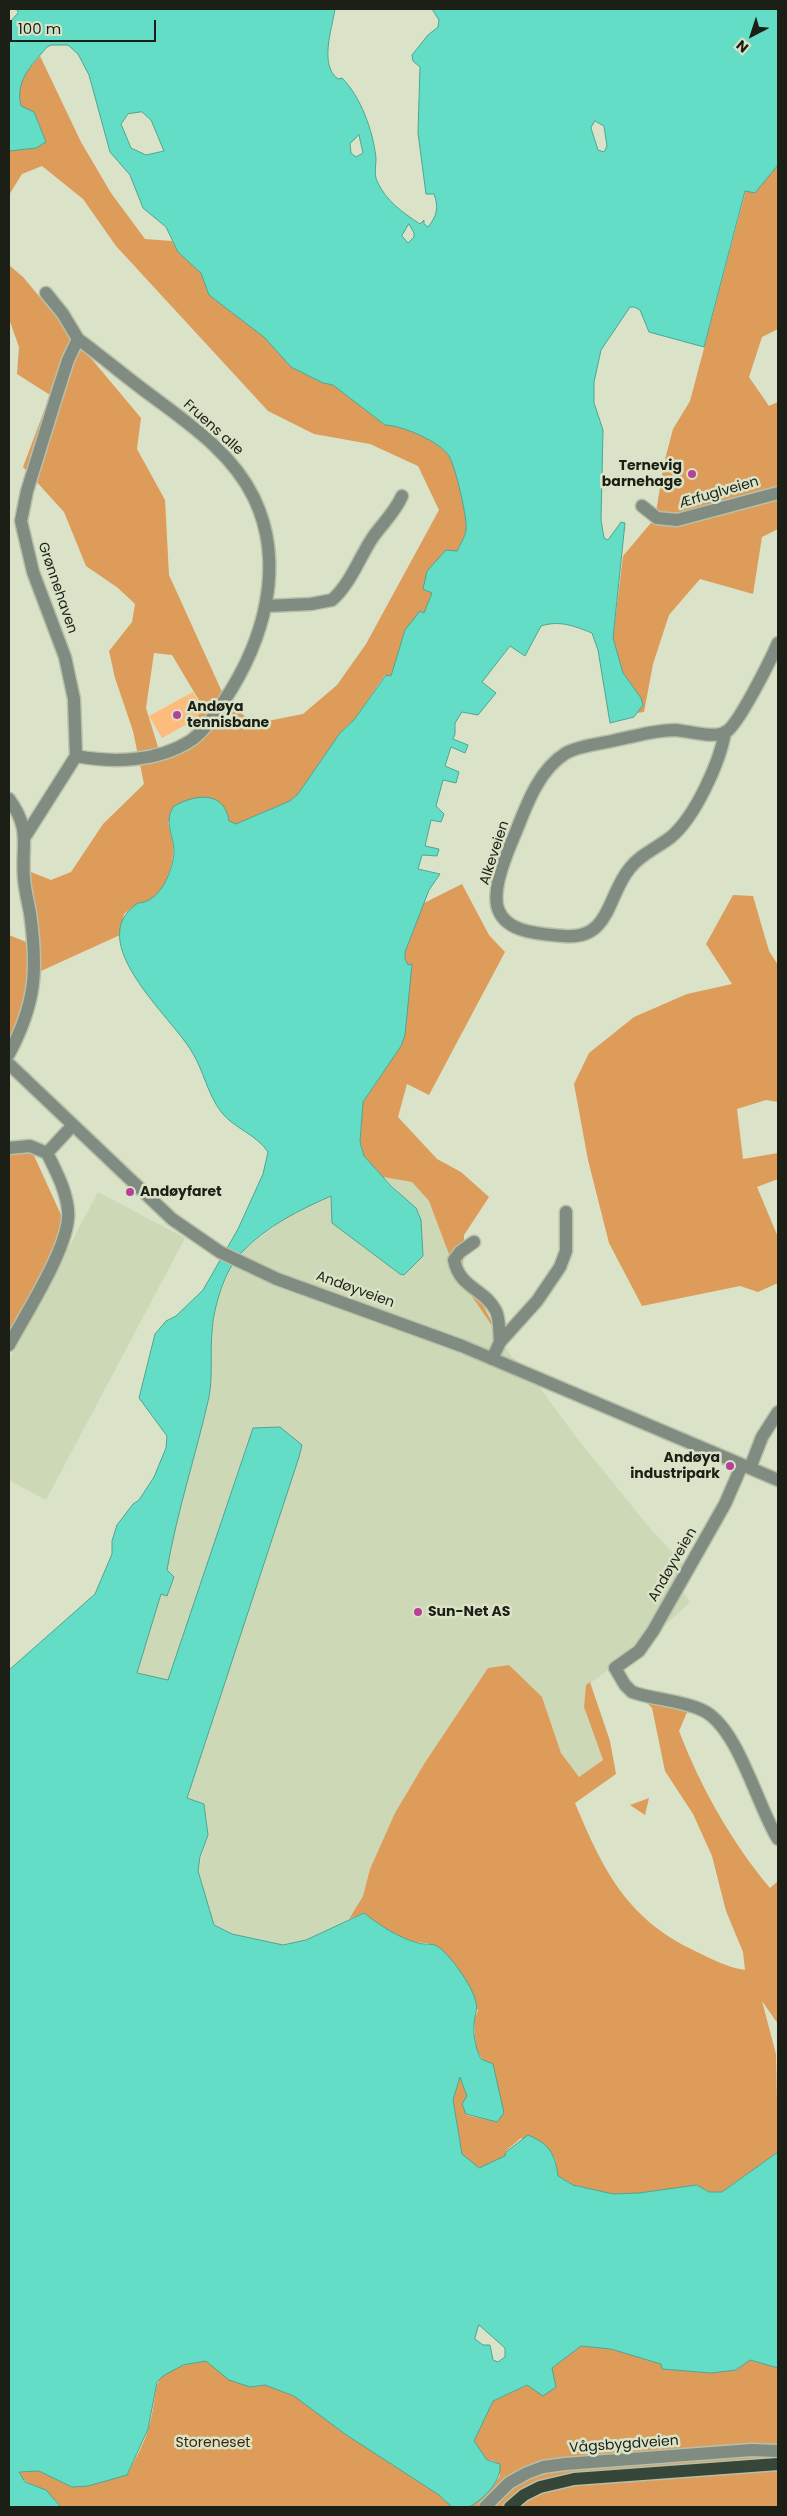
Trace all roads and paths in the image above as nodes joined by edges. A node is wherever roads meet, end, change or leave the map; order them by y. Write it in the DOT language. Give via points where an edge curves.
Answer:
graph roads {
  1 [pos="46,293"];
  2 [pos="78,340"];
  3 [pos="778,493"];
  4 [pos="402,496"];
  5 [pos="642,506"];
  6 [pos="266,606"];
  7 [pos="778,643"];
  8 [pos="725,732"];
  9 [pos="76,756"];
  10 [pos="9,799"];
  11 [pos="26,835"];
  12 [pos="9,1054"];
  13 [pos="9,1064"];
  14 [pos="73,1125"];
  15 [pos="9,1148"];
  16 [pos="47,1153"];
  17 [pos="566,1212"];
  18 [pos="474,1242"];
  19 [pos="500,1342"];
  20 [pos="9,1345"];
  21 [pos="492,1359"];
  22 [pos="778,1412"];
  23 [pos="746,1466"];
  24 [pos="778,1480"];
  25 [pos="778,1839"];
  26 [pos="778,2451"];
  27 [pos="778,2464"];
  28 [pos="485,2507"];
  29 [pos="510,2507"];
  1 -- 2 [label="street"];
  2 -- 6 [label="street, Fruens alle" via="113,364 217,449 246,482 266,534 270,572"];
  2 -- 9 [label="street, Grønnehaven" via="58,391 21,521 33,572 65,657 74,699"];
  3 -- 5 [label="street, Ærfuglveien" via="677,520 657,518"];
  4 -- 6 [label="street" via="332,600"];
  6 -- 9 [label="street, Fruens alle" via="255,642 231,689 190,741 146,757 103,759"];
  7 -- 8 [label="street, Alkeveien" via="739,718"];
  8 -- 8 [label="street, Alkeveien" via="714,735 674,730 650,733 572,751 555,762 541,778 510,847 497,893 499,911 527,933 578,937 593,931 608,911 628,870 670,837 690,812 722,750"];
  9 -- 11 [label="street"];
  10 -- 11 [label="street"];
  11 -- 12 [label="street" via="23,870 34,944 33,988 26,1019"];
  13 -- 14 [label="street, Andøyveien"];
  14 -- 16 [label="street"];
  14 -- 21 [label="street, Andøyveien" via="172,1218 220,1252 277,1279 422,1330"];
  15 -- 16 [label="street" via="30,1146"];
  16 -- 20 [label="street" via="64,1192 68,1227 54,1262"];
  17 -- 19 [label="street" via="566,1251 556,1275"];
  18 -- 19 [label="street" via="454,1260 456,1270 496,1312"];
  19 -- 21 [label="street"];
  21 -- 23 [label="street, Andøyveien"];
  22 -- 23 [label="street"];
  23 -- 24 [label="street, Andøyveien"];
  23 -- 25 [label="street, Andøyveien" via="649,1637 639,1651 615,1668 632,1692 693,1706 715,1719 735,1746"];
  26 -- 28 [label="street, Vågsbygdveien" via="752,2450 553,2465 519,2476 501,2489"];
  27 -- 29 [label="main road" via="574,2479 540,2487"];
}
